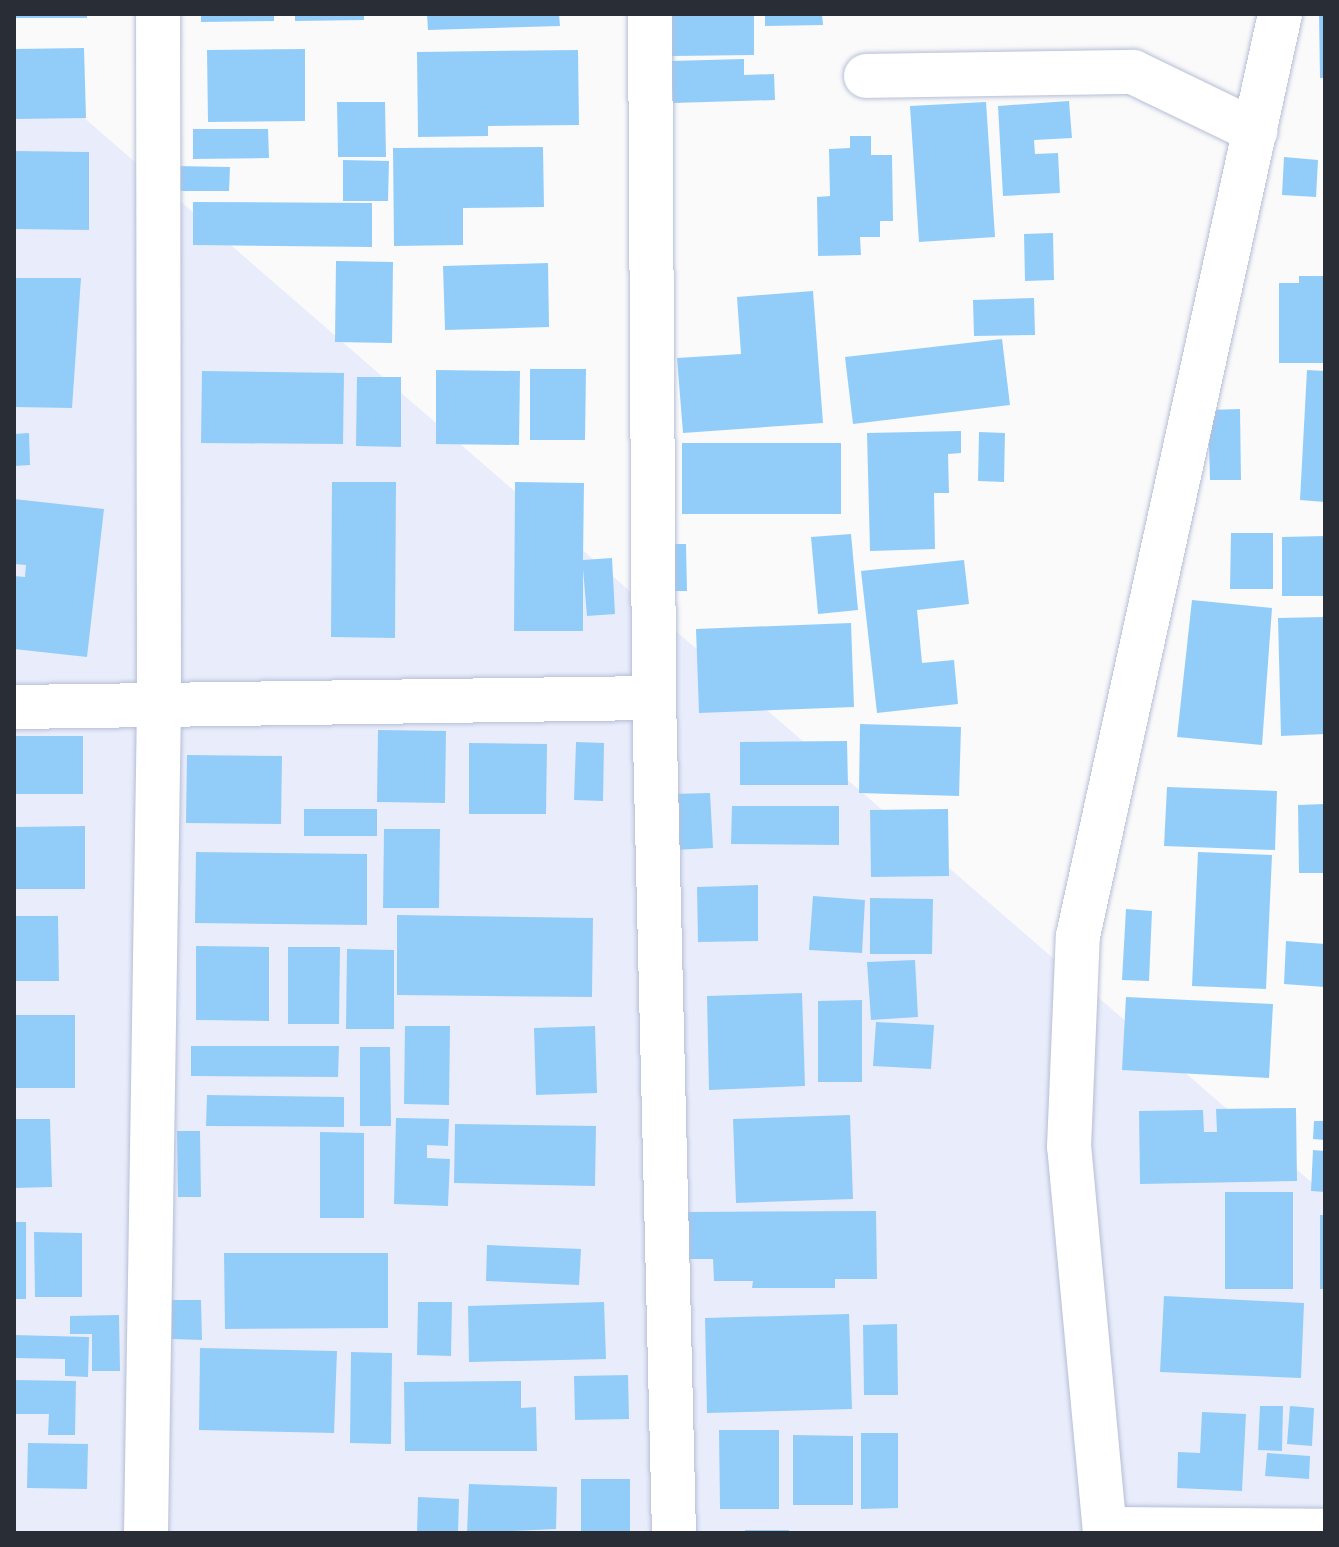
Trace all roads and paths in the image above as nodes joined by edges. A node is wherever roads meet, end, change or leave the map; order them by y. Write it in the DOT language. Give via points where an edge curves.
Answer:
graph roads {
  1 [pos="158,14"];
  2 [pos="650,14"];
  3 [pos="1280,14"];
  4 [pos="866,76"];
  5 [pos="1255,131"];
  6 [pos="654,698"];
  7 [pos="159,701"];
  8 [pos="14,707"];
  9 [pos="1105,1531"];
  10 [pos="1325,1531"];
  11 [pos="146,1533"];
  12 [pos="674,1533"];
  1 -- 7 [label="street"];
  2 -- 6 [label="street"];
  3 -- 5 [label="street"];
  4 -- 5 [label="street" via="1133,72"];
  5 -- 9 [label="street" via="1078,936 1069,1147"];
  6 -- 7 [label="street"];
  6 -- 12 [label="street"];
  7 -- 8 [label="street"];
  7 -- 11 [label="street"];
  9 -- 10 [label="street"];
}
